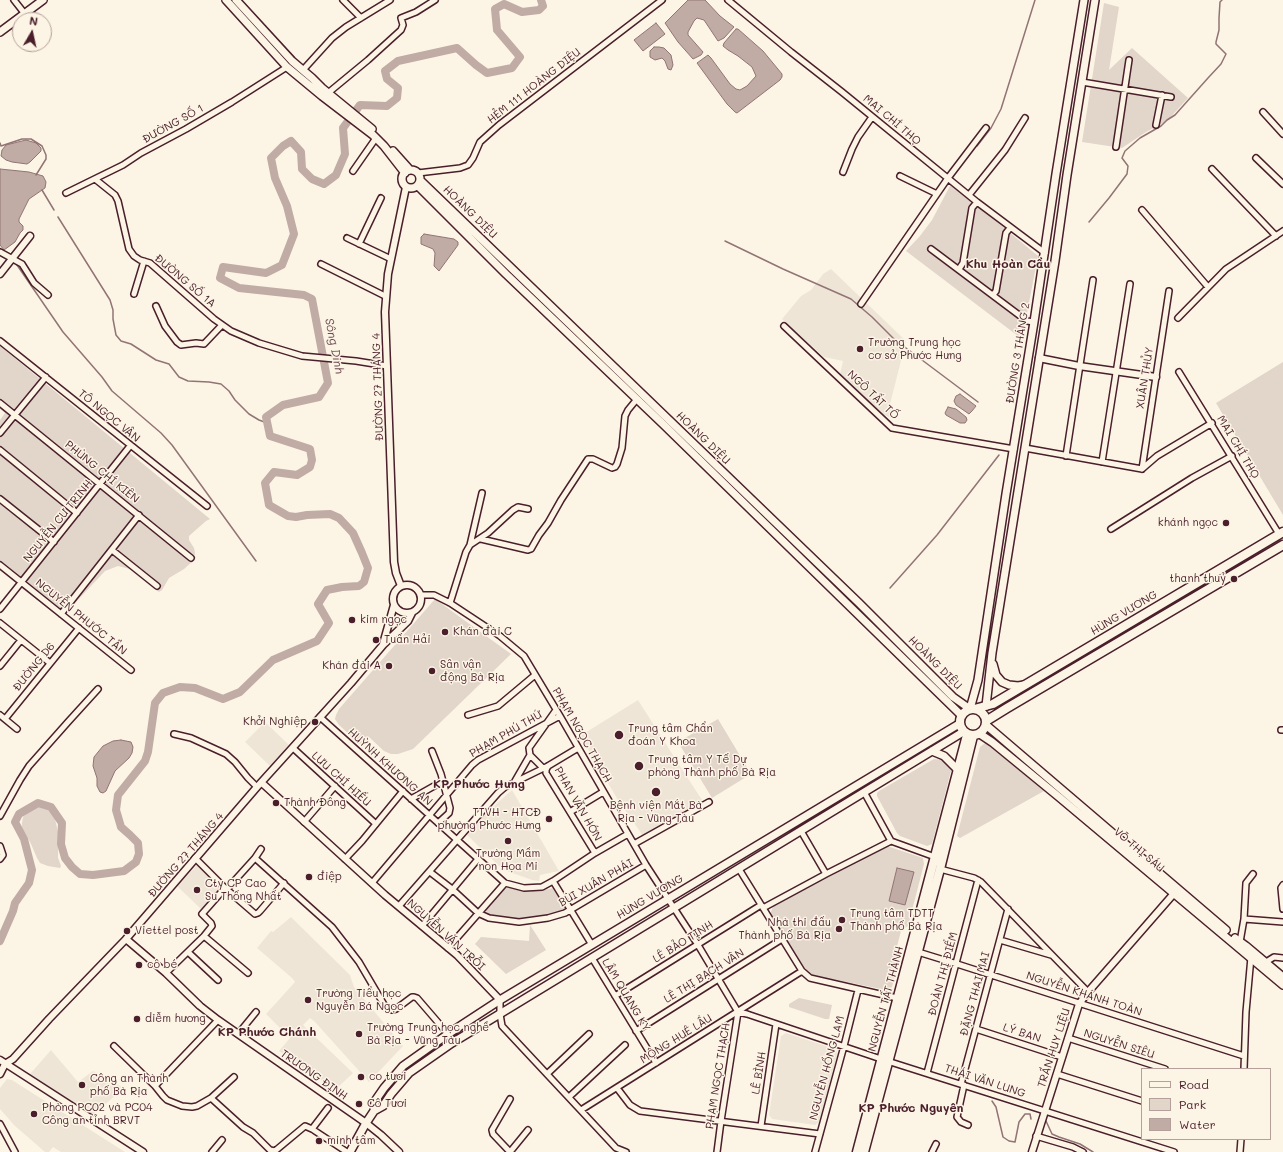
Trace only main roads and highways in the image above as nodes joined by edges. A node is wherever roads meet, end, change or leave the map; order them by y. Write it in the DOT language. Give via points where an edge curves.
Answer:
graph roads {
  1 [pos="43,0"];
  2 [pos="1084,0"];
  3 [pos="1094,0"];
  4 [pos="234,1"];
  5 [pos="0,32"];
  6 [pos="333,101"];
  7 [pos="362,124"];
  8 [pos="407,171"];
  9 [pos="419,184"];
  10 [pos="629,387"];
  11 [pos="1281,533"];
  12 [pos="789,536"];
  13 [pos="783,542"];
  14 [pos="1283,544"];
  15 [pos="1205,578"];
  16 [pos="1210,588"];
  17 [pos="992,653"];
  18 [pos="1024,685"];
  19 [pos="986,706"];
  20 [pos="972,709"];
  21 [pos="961,715"];
  22 [pos="986,721"];
  23 [pos="959,724"];
  24 [pos="971,734"];
  25 [pos="932,751"];
  26 [pos="957,769"];
  27 [pos="1176,891"];
  28 [pos="1246,949"];
  29 [pos="1283,977"];
  30 [pos="1283,985"];
  31 [pos="885,1060"];
  32 [pos="374,1111"];
  33 [pos="348,1152"];
  34 [pos="857,1152"];
  35 [pos="864,1152"];
  1 -- 5 [label="main road"];
  2 -- 20 [label="main road, ĐƯỜNG 3 THÁNG 2"];
  3 -- 17 [label="main road, ĐƯỜNG 3 THÁNG 2"];
  4 -- 6 [label="main road" via="328,93"];
  4 -- 6 [label="main road" via="287,67"];
  6 -- 7 [label="main road"];
  7 -- 8 [label="main road"];
  7 -- 8 [label="main road" via="383,139"];
  8 -- 9 [label="main road" via="413,170 420,175"];
  8 -- 9 [label="main road" via="402,180 406,187 412,189"];
  9 -- 10 [label="main road, HOÀNG DIỆU"];
  10 -- 12 [label="main road, HOÀNG DIỆU"];
  10 -- 13 [label="main road, HOÀNG DIỆU" via="636,399"];
  11 -- 14 [label="main road"];
  11 -- 15 [label="main road, HÙNG VƯƠNG"];
  12 -- 13 [label="main road"];
  12 -- 20 [label="main road, HOÀNG DIỆU" via="953,697"];
  13 -- 21 [label="main road, HOÀNG DIỆU"];
  14 -- 16 [label="main road, HÙNG VƯƠNG"];
  15 -- 16 [label="main road"];
  15 -- 18 [label="main road, HÙNG VƯƠNG"];
  16 -- 22 [label="main road, HÙNG VƯƠNG"];
  17 -- 18 [label="main road" via="996,675 1002,682"];
  17 -- 19 [label="main road, ĐƯỜNG 3 THÁNG 2"];
  18 -- 19 [label="main road, HÙNG VƯƠNG"];
  19 -- 20 [label="main road, HÙNG VƯƠNG"];
  19 -- 22 [label="main road"];
  20 -- 21 [label="main road"];
  20 -- 22 [label="main road" via="979,710"];
  21 -- 23 [label="main road"];
  22 -- 24 [label="main road" via="983,731"];
  22 -- 27 [label="main road, VÕ THỊ SÁU"];
  23 -- 24 [label="main road"];
  23 -- 32 [label="main road, HÙNG VƯƠNG" via="500,1000 448,1034 403,1066 375,1101"];
  24 -- 25 [label="main road, HÙNG VƯƠNG"];
  24 -- 26 [label="main road, NGUYỄN TẤT THÀNH"];
  24 -- 27 [label="main road, VÕ THỊ SÁU" via="992,742"];
  24 -- 31 [label="main road, NGUYỄN TẤT THÀNH" via="940,869"];
  25 -- 26 [label="main road" via="944,756"];
  25 -- 32 [label="main road, HÙNG VƯƠNG" via="452,1043 409,1073 383,1106"];
  26 -- 31 [label="main road, NGUYỄN TẤT THÀNH" via="897,998"];
  27 -- 28 [label="main road, VÕ THỊ SÁU"];
  27 -- 28 [label="main road, VÕ THỊ SÁU"];
  28 -- 29 [label="main road, VÕ THỊ SÁU"];
  28 -- 30 [label="main road, VÕ THỊ SÁU"];
  31 -- 34 [label="main road, NGUYỄN TẤT THÀNH"];
  31 -- 35 [label="main road, NGUYỄN TẤT THÀNH"];
  32 -- 33 [label="main road, HÙNG VƯƠNG"];
}
